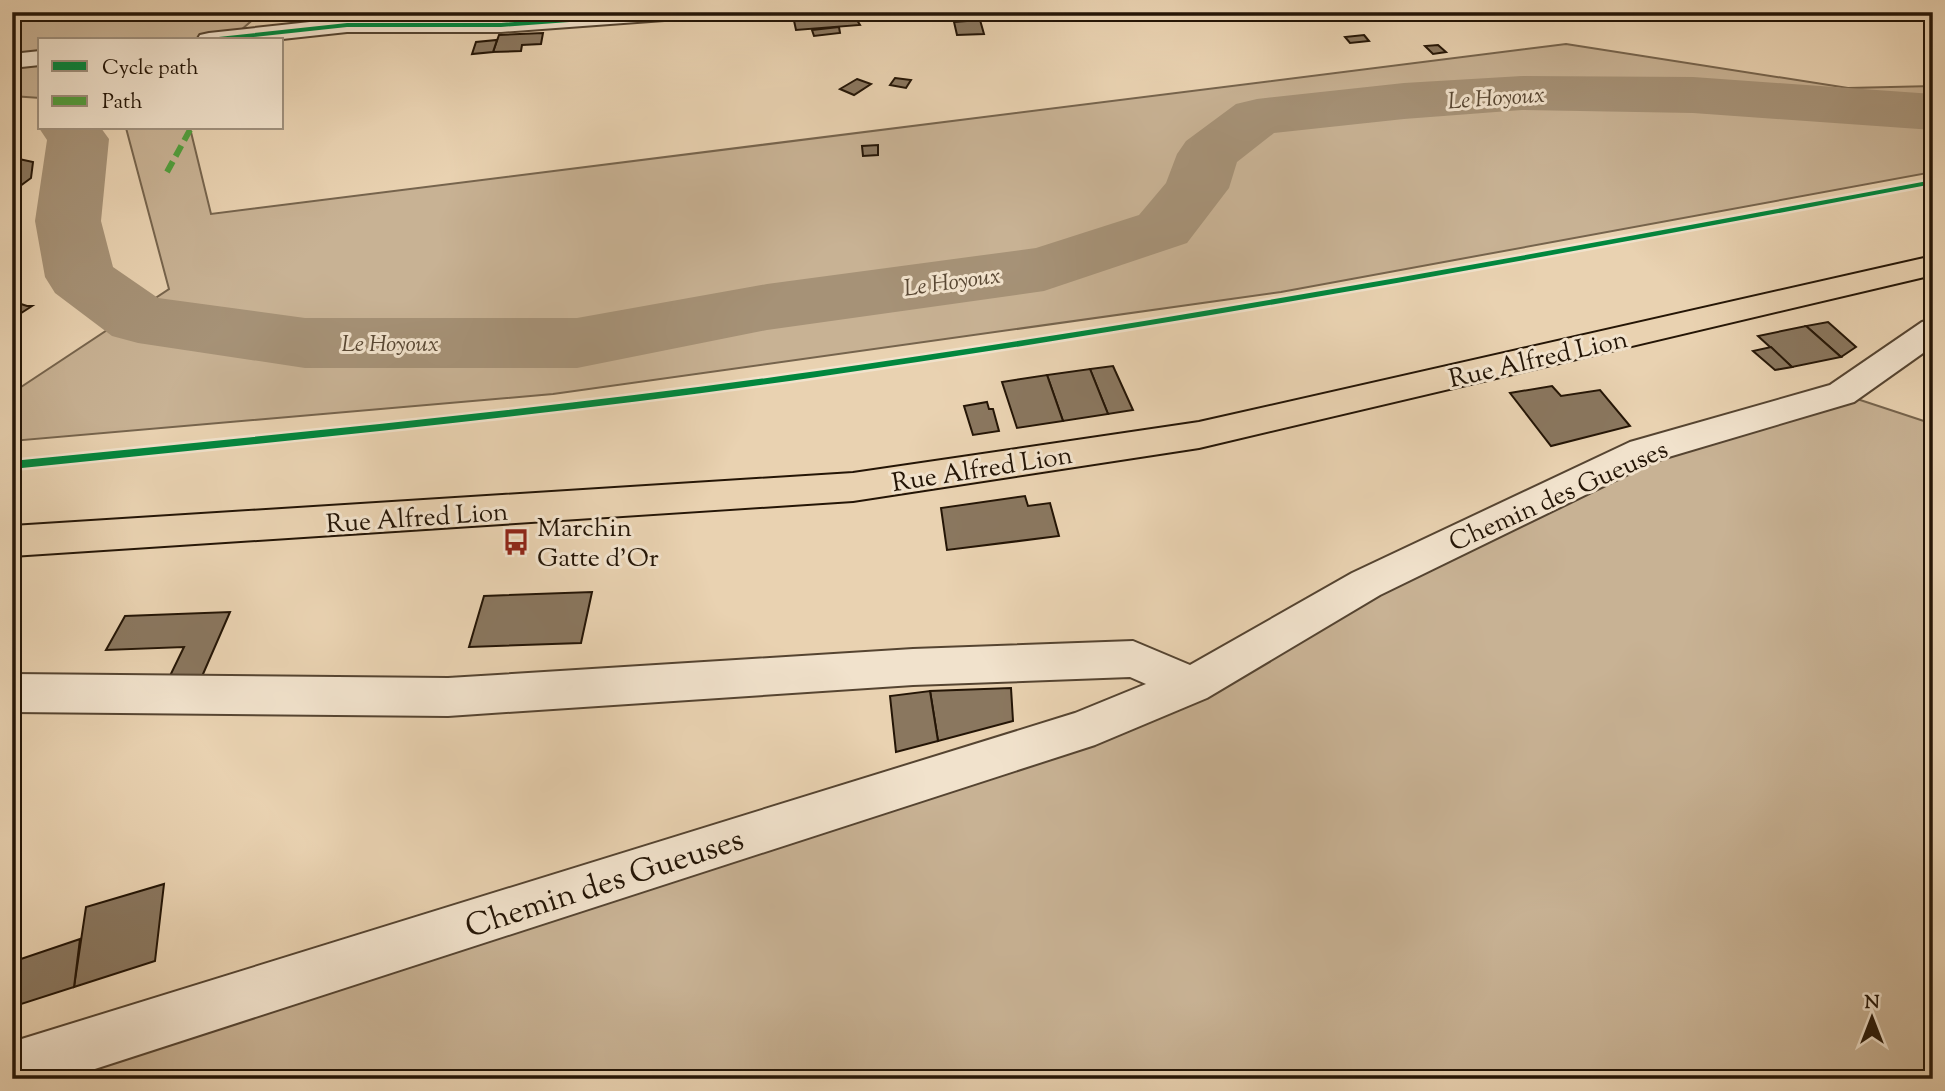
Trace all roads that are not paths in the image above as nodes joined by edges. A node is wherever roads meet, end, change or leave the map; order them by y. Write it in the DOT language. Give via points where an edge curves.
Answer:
graph roads {
  1 [pos="678,12"];
  2 [pos="227,38"];
  3 [pos="38,58"];
  4 [pos="12,61"];
  5 [pos="1933,265"];
  6 [pos="1933,330"];
  7 [pos="12,541"];
  8 [pos="1192,685"];
  9 [pos="12,693"];
  10 [pos="12,1069"];
  1 -- 2 [label="street" via="501,25 347,25"];
  3 -- 4 [label="street"];
  5 -- 7 [label="main road, Rue Alfred Lion" via="1199,435 853,487"];
  6 -- 8 [label="street, Chemin des Gueuses" via="1842,394 1643,451 1366,584"];
  8 -- 9 [label="street" via="1133,659 913,667 448,697"];
  8 -- 10 [label="street, Chemin des Gueuses" via="1080,730"];
}
